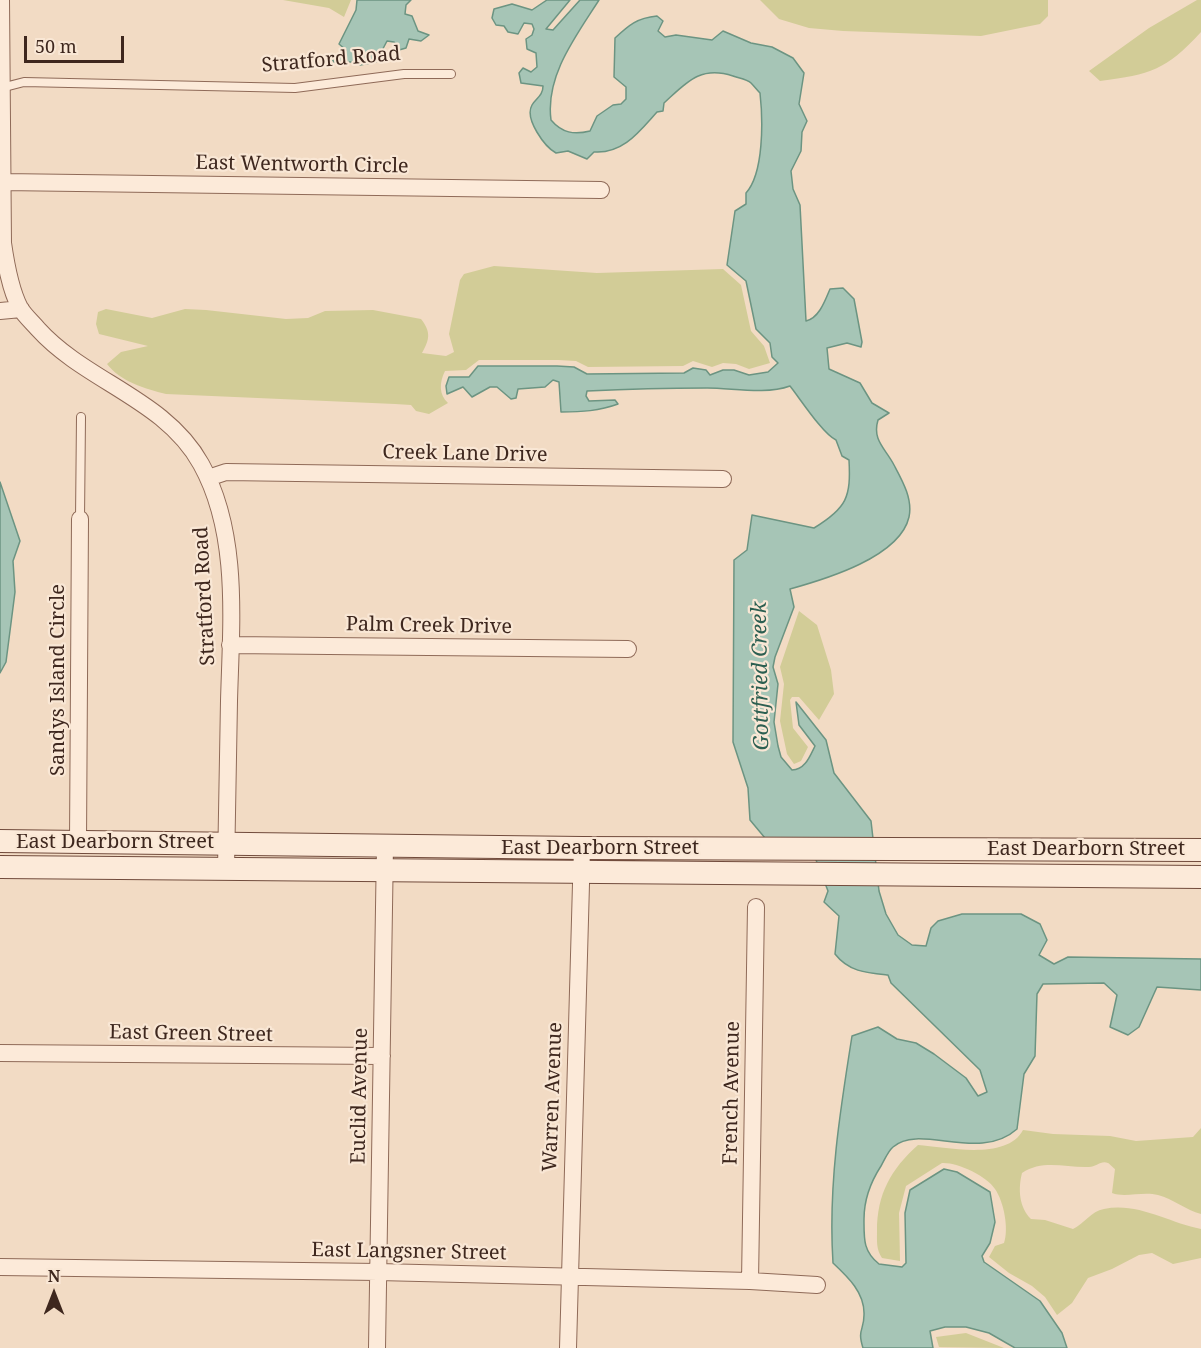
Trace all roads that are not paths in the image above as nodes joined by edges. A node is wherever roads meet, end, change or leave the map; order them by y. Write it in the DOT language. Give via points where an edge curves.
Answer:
graph roads {
  1 [pos="1,0"];
  2 [pos="451,74"];
  3 [pos="1,88"];
  4 [pos="0,152"];
  5 [pos="3,182"];
  6 [pos="601,189"];
  7 [pos="21,309"];
  8 [pos="0,311"];
  9 [pos="81,417"];
  10 [pos="208,478"];
  11 [pos="723,479"];
  12 [pos="80,519"];
  13 [pos="230,645"];
  14 [pos="628,650"];
  15 [pos="0,841"];
  16 [pos="78,841"];
  17 [pos="226,843"];
  18 [pos="385,845"];
  19 [pos="582,848"];
  20 [pos="1201,850"];
  21 [pos="0,867"];
  22 [pos="226,869"];
  23 [pos="385,871"];
  24 [pos="581,874"];
  25 [pos="1201,877"];
  26 [pos="756,907"];
  27 [pos="0,1053"];
  28 [pos="382,1056"];
  29 [pos="0,1267"];
  30 [pos="378,1272"];
  31 [pos="569,1276"];
  32 [pos="750,1281"];
  33 [pos="817,1285"];
  34 [pos="377,1348"];
  35 [pos="568,1348"];
  1 -- 3 [label="street, Stratford Road"];
  2 -- 3 [label="lane, Stratford Road" via="404,74 295,88 24,82"];
  3 -- 4 [label="street, Stratford Road"];
  4 -- 5 [label="street, Stratford Road"];
  5 -- 6 [label="street, East Wentworth Circle"];
  5 -- 7 [label="street, Stratford Road" via="4,252"];
  7 -- 8 [label="street"];
  7 -- 10 [label="street, Stratford Road" via="64,353 167,423 200,462"];
  9 -- 12 [label="lane"];
  10 -- 11 [label="street, Creek Lane Drive" via="226,472"];
  10 -- 13 [label="street, Stratford Road" via="226,538"];
  12 -- 16 [label="street, Sandys Island Circle"];
  13 -- 14 [label="street, Palm Creek Drive"];
  13 -- 17 [label="street, Stratford Road"];
  15 -- 16 [label="main road, East Dearborn Street"];
  16 -- 17 [label="main road, East Dearborn Street"];
  17 -- 18 [label="main road, East Dearborn Street"];
  17 -- 22 [label="street, Stratford Road"];
  18 -- 19 [label="main road, East Dearborn Street"];
  18 -- 23 [label="street, Euclid Avenue"];
  19 -- 20 [label="main road, East Dearborn Street"];
  19 -- 24 [label="street, Warren Avenue"];
  21 -- 22 [label="main road, East Dearborn Street"];
  22 -- 23 [label="main road, East Dearborn Street"];
  23 -- 24 [label="main road, East Dearborn Street"];
  23 -- 28 [label="street, Euclid Avenue"];
  24 -- 25 [label="main road, East Dearborn Street"];
  24 -- 31 [label="street, Warren Avenue"];
  26 -- 32 [label="street, French Avenue"];
  27 -- 28 [label="street, East Green Street"];
  28 -- 30 [label="street, Euclid Avenue"];
  29 -- 30 [label="street, East Langsner Street"];
  30 -- 31 [label="street, East Langsner Street"];
  30 -- 34 [label="street, Euclid Avenue"];
  31 -- 32 [label="street, East Langsner Street"];
  31 -- 35 [label="street, Warren Avenue"];
  32 -- 33 [label="street, East Langsner Street"];
}
